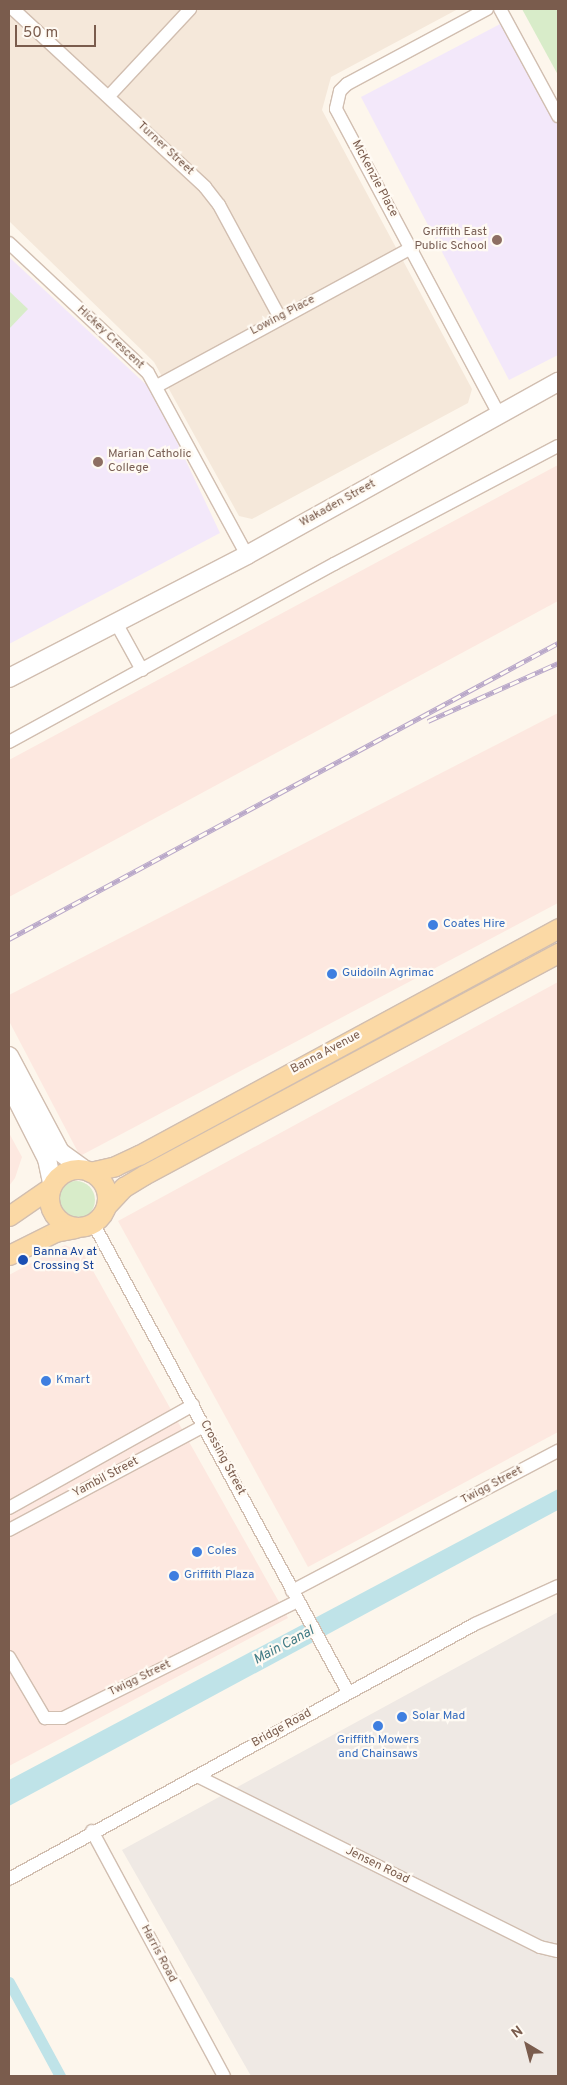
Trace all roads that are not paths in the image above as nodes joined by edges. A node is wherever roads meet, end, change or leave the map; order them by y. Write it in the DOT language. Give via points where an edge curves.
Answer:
graph roads {
  1 [pos="13,9"];
  2 [pos="190,9"];
  3 [pos="487,9"];
  4 [pos="500,9"];
  5 [pos="109,96"];
  6 [pos="558,116"];
  7 [pos="9,243"];
  8 [pos="411,248"];
  9 [pos="280,318"];
  10 [pos="558,382"];
  11 [pos="156,386"];
  12 [pos="499,414"];
  13 [pos="558,446"];
  14 [pos="247,555"];
  15 [pos="115,621"];
  16 [pos="142,670"];
  17 [pos="9,678"];
  18 [pos="9,742"];
  19 [pos="558,928"];
  20 [pos="558,953"];
  21 [pos="9,1056"];
  22 [pos="9,1084"];
  23 [pos="86,1170"];
  24 [pos="52,1185"];
  25 [pos="107,1205"];
  26 [pos="9,1216"];
  27 [pos="94,1225"];
  28 [pos="74,1228"];
  29 [pos="9,1255"];
  30 [pos="193,1405"];
  31 [pos="204,1426"];
  32 [pos="558,1451"];
  33 [pos="9,1508"];
  34 [pos="9,1530"];
  35 [pos="558,1586"];
  36 [pos="295,1596"];
  37 [pos="9,1657"];
  38 [pos="348,1692"];
  39 [pos="197,1776"];
  40 [pos="92,1831"];
  41 [pos="9,1879"];
  42 [pos="558,1951"];
  43 [pos="224,2076"];
  1 -- 5 [label="street, Turner Street"];
  2 -- 5 [label="street"];
  3 -- 8 [label="street, McKenzie Place" via="347,84 337,99 336,109"];
  4 -- 6 [label="street"];
  5 -- 9 [label="street, Turner Street" via="205,187 219,205"];
  7 -- 11 [label="street, Hickey Crescent" via="148,373"];
  8 -- 9 [label="street, Lowing Place"];
  8 -- 12 [label="street, McKenzie Place"];
  9 -- 11 [label="street, Lowing Place"];
  10 -- 12 [label="main road, Wakaden Street"];
  11 -- 14 [label="street, Hickey Crescent"];
  12 -- 14 [label="main road, Wakaden Street"];
  13 -- 16 [label="street"];
  14 -- 15 [label="main road, Wakaden Street"];
  15 -- 16 [label="street"];
  15 -- 17 [label="main road, Wakaden Street"];
  16 -- 18 [label="street"];
  19 -- 23 [label="main road, Banna Avenue" via="139,1156 115,1166"];
  20 -- 25 [label="main road, Banna Avenue" via="144,1175 124,1187"];
  21 -- 23 [label="main road" via="60,1152"];
  22 -- 24 [label="main road" via="48,1159"];
  23 -- 24 [label="main road" via="66,1170"];
  23 -- 25 [label="main road" via="103,1187"];
  24 -- 26 [label="main road"];
  24 -- 28 [label="main road" via="50,1198 56,1214"];
  25 -- 27 [label="main road"];
  27 -- 28 [label="main road"];
  27 -- 30 [label="street, Crossing Street"];
  28 -- 29 [label="main road" via="55,1232"];
  30 -- 31 [label="street, Crossing Street"];
  30 -- 33 [label="street, Yambil Street"];
  31 -- 34 [label="street, Yambil Street"];
  31 -- 36 [label="street, Crossing Street"];
  32 -- 36 [label="street, Twigg Street"];
  35 -- 38 [label="street, Bridge Road" via="475,1624"];
  36 -- 37 [label="street, Twigg Street" via="63,1718 45,1718"];
  36 -- 38 [label="street, Crossing Street"];
  38 -- 39 [label="street, Bridge Road"];
  39 -- 40 [label="street, Bridge Road"];
  39 -- 42 [label="street, Jensen Road" via="533,1943"];
  40 -- 41 [label="street, Bridge Road"];
  40 -- 43 [label="street, Harris Road"];
}
